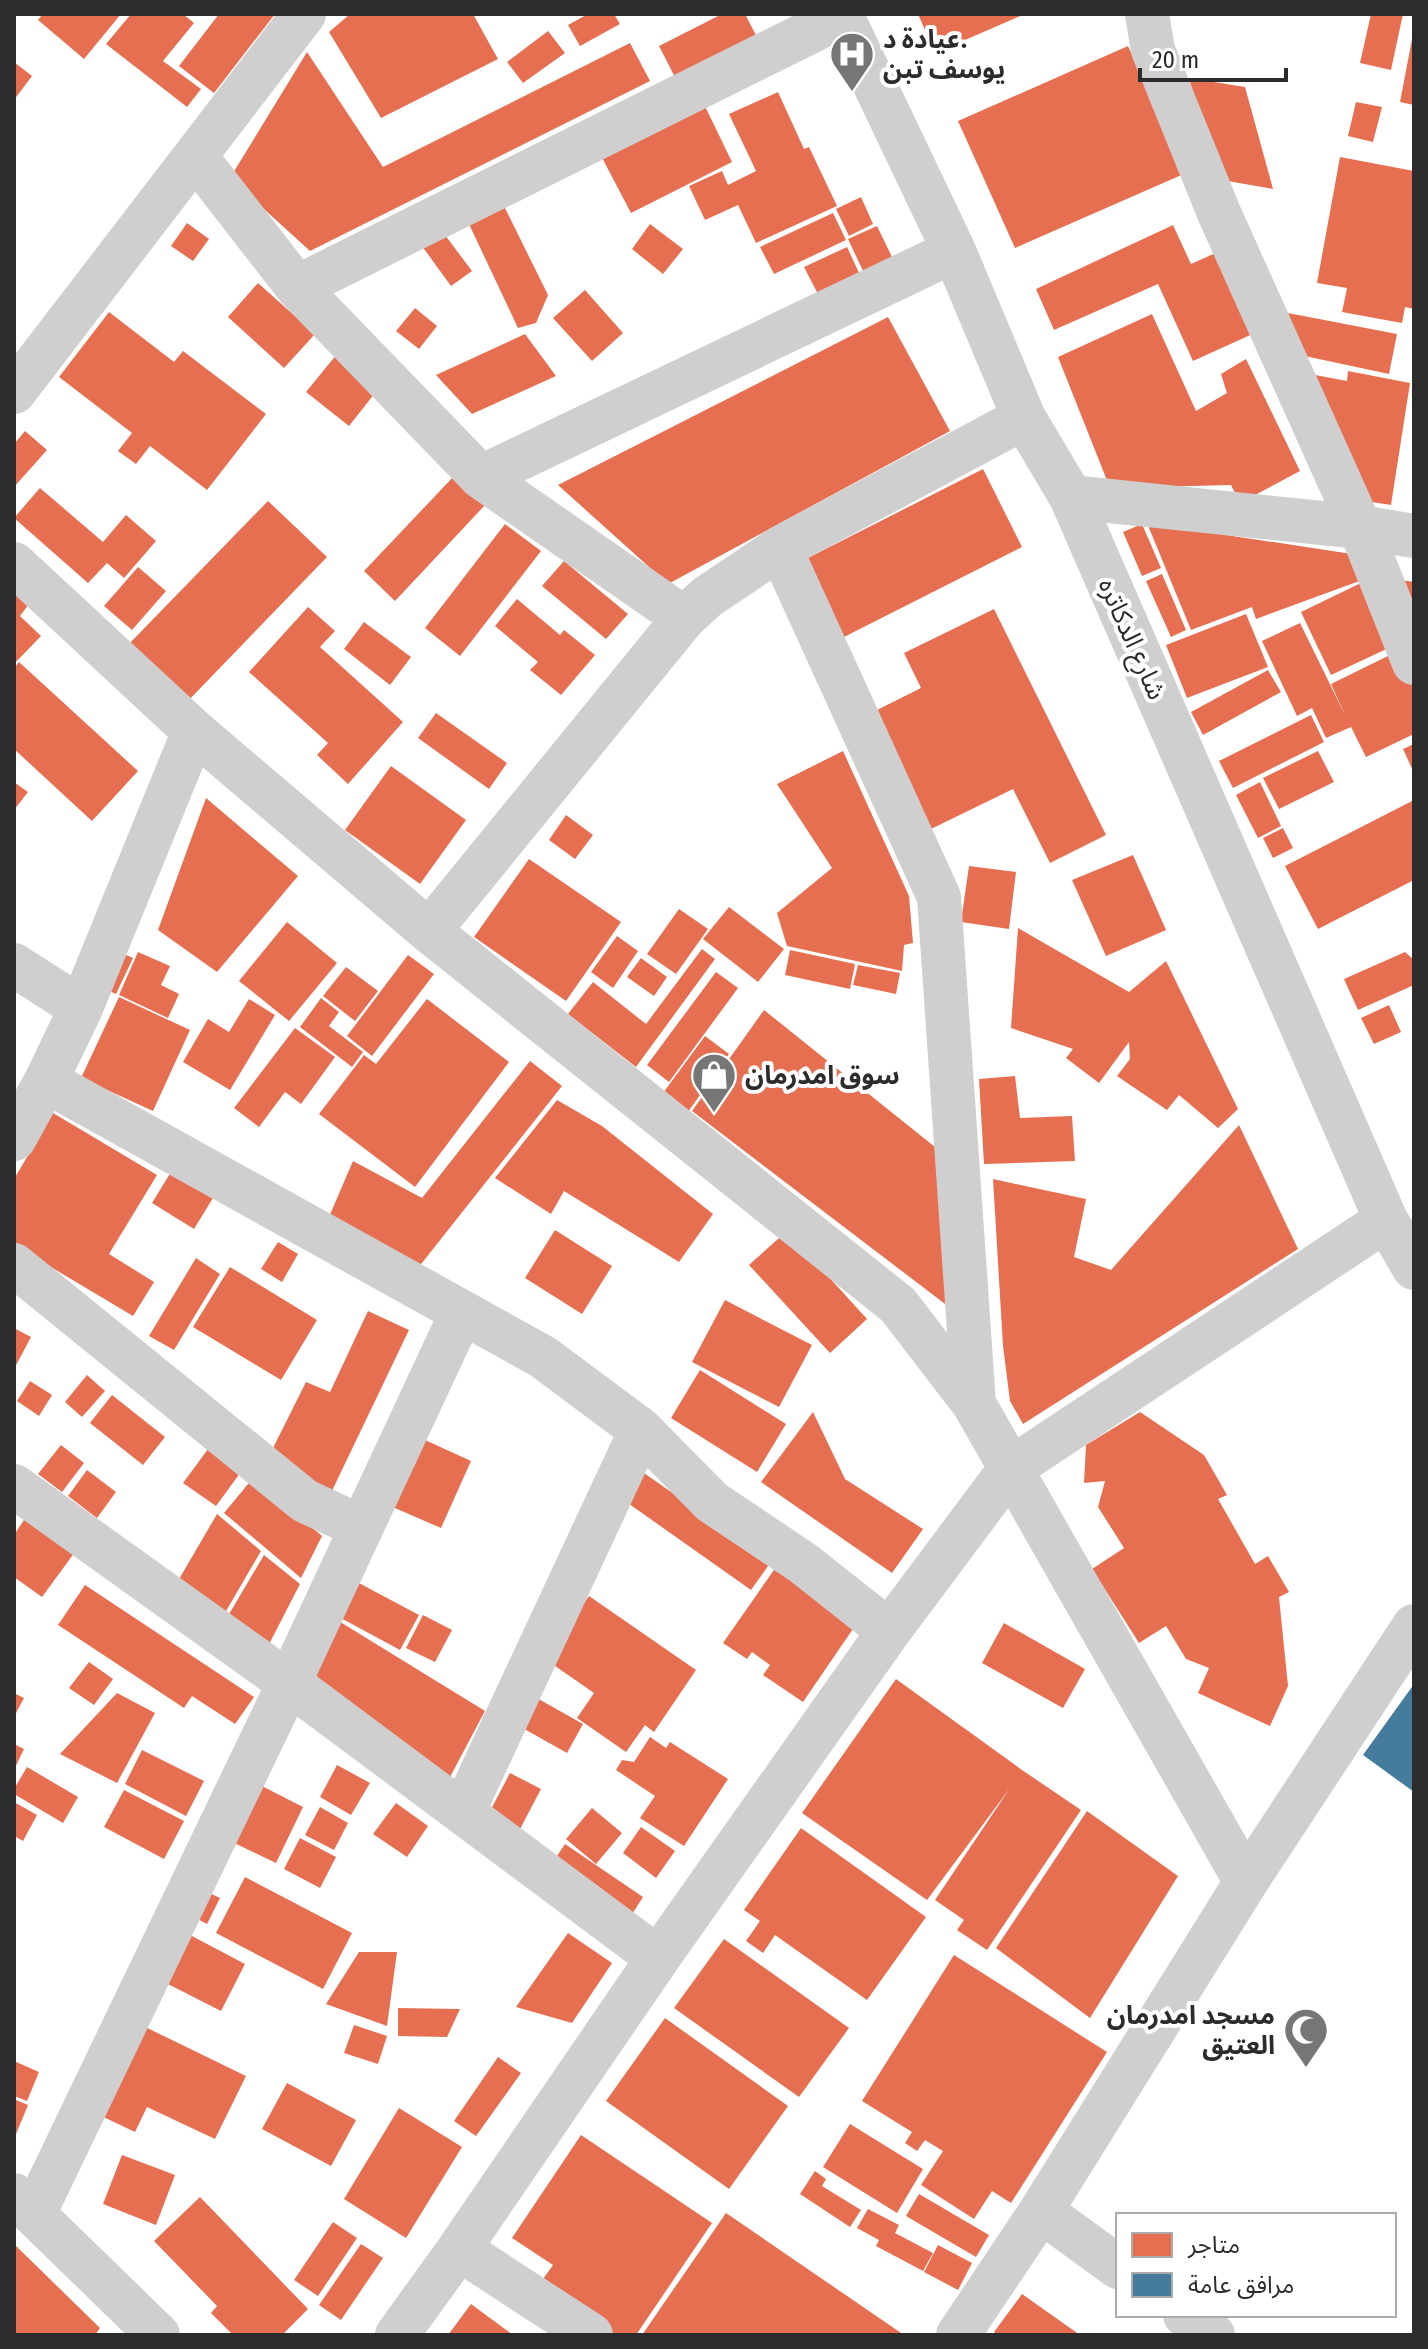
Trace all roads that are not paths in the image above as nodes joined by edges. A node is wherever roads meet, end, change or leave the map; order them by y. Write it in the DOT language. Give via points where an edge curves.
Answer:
graph roads {
  1 [pos="304,14"];
  2 [pos="1147,14"];
  3 [pos="842,15"];
  4 [pos="196,157"];
  5 [pos="954,251"];
  6 [pos="297,287"];
  7 [pos="14,392"];
  8 [pos="1024,418"];
  9 [pos="481,477"];
  10 [pos="1071,497"];
  11 [pos="1360,527"];
  12 [pos="1413,532"];
  13 [pos="780,548"];
  14 [pos="14,564"];
  15 [pos="684,618"];
  16 [pos="1414,663"];
  17 [pos="194,731"];
  18 [pos="429,931"];
  19 [pos="14,965"];
  20 [pos="81,1008"];
  21 [pos="46,1081"];
  22 [pos="14,1139"];
  23 [pos="1386,1220"];
  24 [pos="14,1265"];
  25 [pos="1414,1268"];
  26 [pos="462,1312"];
  27 [pos="974,1404"];
  28 [pos="641,1430"];
  29 [pos="1010,1469"];
  30 [pos="14,1486"];
  31 [pos="361,1527"];
  32 [pos="1414,1626"];
  33 [pos="889,1631"];
  34 [pos="289,1683"];
  35 [pos="463,1812"];
  36 [pos="1246,1882"];
  37 [pos="658,1958"];
  38 [pos="24,2204"];
  39 [pos="1041,2211"];
  40 [pos="459,2249"];
  41 [pos="1116,2266"];
  42 [pos="1188,2317"];
  43 [pos="141,2329"];
  44 [pos="397,2335"];
  45 [pos="591,2335"];
  46 [pos="958,2335"];
  47 [pos="1213,2335"];
  1 -- 4 [label="street"];
  2 -- 11 [label="street" via="1153,50 1219,213"];
  3 -- 5 [label="street, شارع الدكاتره"];
  3 -- 6 [label="street"];
  4 -- 6 [label="street"];
  4 -- 7 [label="street"];
  5 -- 8 [label="street, شارع الدكاتره"];
  5 -- 9 [label="street"];
  6 -- 9 [label="street"];
  8 -- 10 [label="street, شارع الدكاتره"];
  8 -- 13 [label="street"];
  9 -- 15 [label="street"];
  10 -- 11 [label="street"];
  10 -- 23 [label="street, شارع الدكاتره"];
  11 -- 12 [label="street"];
  11 -- 16 [label="street"];
  13 -- 15 [label="street"];
  13 -- 27 [label="street" via="939,897"];
  14 -- 17 [label="street"];
  15 -- 18 [label="street"];
  17 -- 18 [label="street"];
  17 -- 20 [label="street"];
  18 -- 27 [label="street" via="898,1305"];
  19 -- 20 [label="street"];
  20 -- 21 [label="street"];
  21 -- 22 [label="street"];
  21 -- 26 [label="street"];
  23 -- 25 [label="street, شارع الدكاتره"];
  23 -- 29 [label="street"];
  24 -- 31 [label="street" via="305,1501"];
  26 -- 28 [label="street" via="543,1357"];
  26 -- 31 [label="street"];
  27 -- 29 [label="street"];
  28 -- 33 [label="street" via="712,1502 803,1563"];
  28 -- 35 [label="street"];
  29 -- 33 [label="street"];
  29 -- 36 [label="street"];
  30 -- 34 [label="street"];
  31 -- 34 [label="street"];
  32 -- 36 [label="street"];
  33 -- 37 [label="street"];
  34 -- 35 [label="street"];
  34 -- 38 [label="street"];
  35 -- 37 [label="street"];
  36 -- 39 [label="street"];
  37 -- 40 [label="street"];
  38 -- 43 [label="street"];
  39 -- 41 [label="street"];
  39 -- 46 [label="street"];
  40 -- 44 [label="street"];
  40 -- 45 [label="street"];
  42 -- 47 [label="street"];
}
